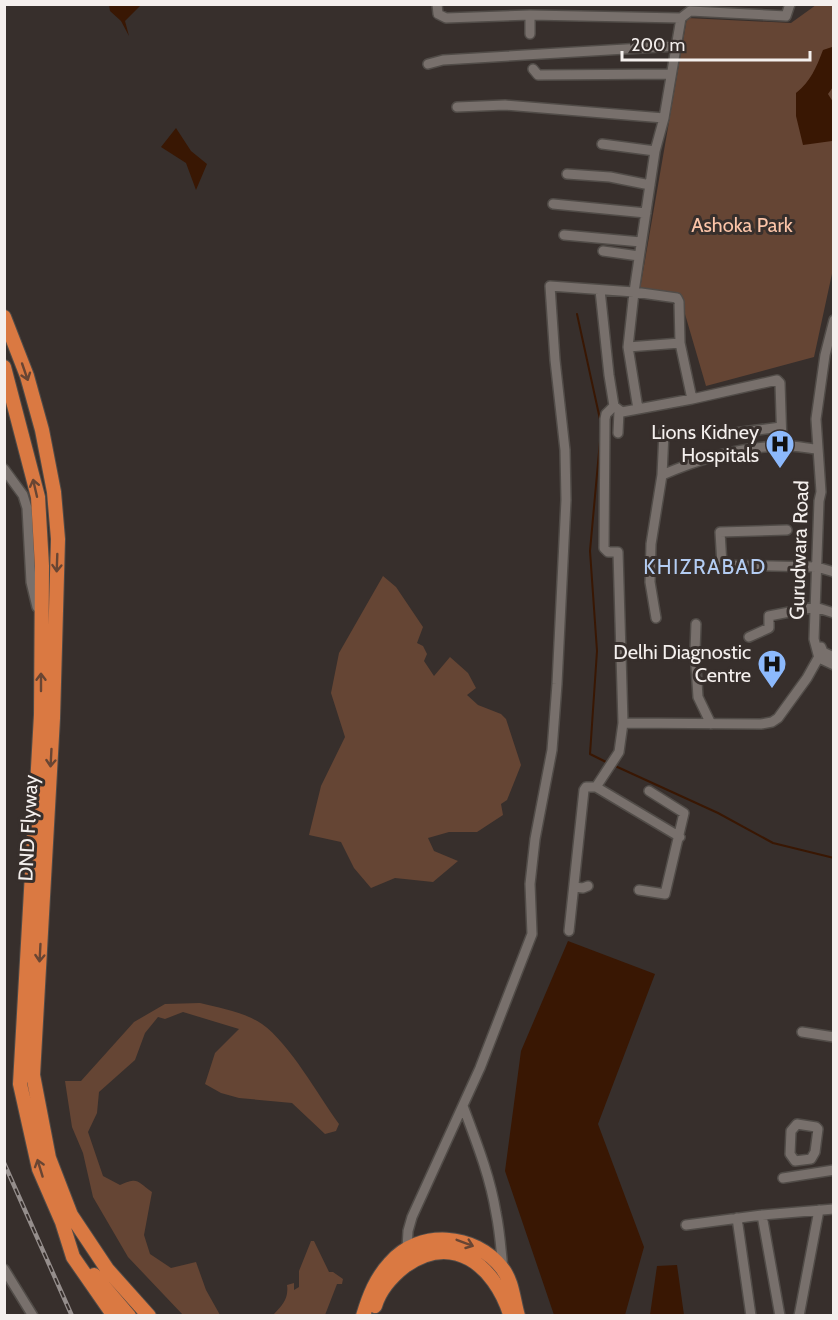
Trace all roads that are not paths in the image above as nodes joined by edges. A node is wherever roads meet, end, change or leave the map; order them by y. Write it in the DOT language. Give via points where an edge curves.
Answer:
graph roads {
  1 [pos="437,4"];
  2 [pos="682,4"];
  3 [pos="790,4"];
  4 [pos="705,8"];
  5 [pos="761,9"];
  6 [pos="530,15"];
  7 [pos="681,17"];
  8 [pos="530,34"];
  9 [pos="676,46"];
  10 [pos="428,64"];
  11 [pos="533,69"];
  12 [pos="671,74"];
  13 [pos="457,107"];
  14 [pos="664,118"];
  15 [pos="602,144"];
  16 [pos="655,151"];
  17 [pos="567,174"];
  18 [pos="650,185"];
  19 [pos="553,204"];
  20 [pos="646,213"];
  21 [pos="564,235"];
  22 [pos="641,242"];
  23 [pos="603,251"];
  24 [pos="639,256"];
  25 [pos="600,290"];
  26 [pos="634,292"];
  27 [pos="4,317"];
  28 [pos="834,320"];
  29 [pos="680,343"];
  30 [pos="628,347"];
  31 [pos="830,356"];
  32 [pos="4,367"];
  33 [pos="692,399"];
  34 [pos="617,409"];
  35 [pos="638,410"];
  36 [pos="780,412"];
  37 [pos="768,413"];
  38 [pos="781,428"];
  39 [pos="664,432"];
  40 [pos="618,433"];
  41 [pos="734,433"];
  42 [pos="782,445"];
  43 [pos="817,449"];
  44 [pos="4,469"];
  45 [pos="662,475"];
  46 [pos="787,530"];
  47 [pos="820,568"];
  48 [pos="834,572"];
  49 [pos="818,608"];
  50 [pos="834,613"];
  51 [pos="656,618"];
  52 [pos="41,624"];
  53 [pos="696,624"];
  54 [pos="749,637"];
  55 [pos="820,654"];
  56 [pos="834,657"];
  57 [pos="834,665"];
  58 [pos="623,723"];
  59 [pos="711,724"];
  60 [pos="596,787"];
  61 [pos="649,791"];
  62 [pos="680,837"];
  63 [pos="588,886"];
  64 [pos="574,887"];
  65 [pos="639,890"];
  66 [pos="570,931"];
  67 [pos="802,1032"];
  68 [pos="834,1037"];
  69 [pos="463,1106"];
  70 [pos="795,1161"];
  71 [pos="834,1170"];
  72 [pos="834,1209"];
  73 [pos="819,1210"];
  74 [pos="762,1215"];
  75 [pos="737,1218"];
  76 [pos="62,1222"];
  77 [pos="686,1225"];
  78 [pos="407,1249"];
  79 [pos="4,1269"];
  80 [pos="503,1269"];
  81 [pos="33,1316"];
  82 [pos="114,1316"];
  83 [pos="129,1316"];
  84 [pos="149,1316"];
  85 [pos="363,1316"];
  86 [pos="372,1316"];
  87 [pos="511,1316"];
  88 [pos="518,1316"];
  89 [pos="751,1316"];
  90 [pos="780,1316"];
  91 [pos="799,1316"];
  1 -- 6 [label="street" via="438,14 443,18"];
  2 -- 7 [label="street"];
  3 -- 5 [label="street" via="786,16"];
  4 -- 5 [label="street"];
  4 -- 7 [label="street" via="688,11"];
  6 -- 7 [label="street"];
  6 -- 8 [label="street"];
  7 -- 9 [label="street"];
  9 -- 10 [label="street"];
  9 -- 12 [label="street"];
  11 -- 12 [label="street" via="538,75"];
  12 -- 14 [label="street"];
  13 -- 14 [label="street" via="506,105"];
  14 -- 16 [label="street"];
  15 -- 16 [label="street"];
  16 -- 18 [label="street"];
  17 -- 18 [label="street"];
  18 -- 20 [label="street"];
  19 -- 20 [label="street"];
  20 -- 22 [label="street"];
  21 -- 22 [label="street"];
  22 -- 24 [label="street"];
  23 -- 24 [label="street"];
  24 -- 26 [label="street"];
  25 -- 26 [label="street"];
  25 -- 34 [label="street" via="609,375"];
  25 -- 69 [label="street" via="550,286 566,500 552,750 530,884 532,934"];
  26 -- 29 [label="street" via="678,300"];
  26 -- 30 [label="street"];
  27 -- 84 [label="highway, DND Flyway, one-way" via="42,430 58,539 54,718 33,1074 49,1158 71,1215 107,1269"];
  28 -- 31 [label="street, Gurudwara Road"];
  29 -- 30 [label="street"];
  29 -- 33 [label="street"];
  30 -- 35 [label="street"];
  31 -- 43 [label="street, Gurudwara Road" via="816,419"];
  52 -- 32 [label="highway, DND Flyway, one-way" via="38,497"];
  33 -- 35 [label="street"];
  33 -- 36 [label="street" via="777,380"];
  34 -- 35 [label="street"];
  34 -- 40 [label="street"];
  34 -- 58 [label="street" via="606,414 605,419 604,548 618,552"];
  36 -- 37 [label="street"];
  36 -- 38 [label="street"];
  38 -- 41 [label="street"];
  38 -- 42 [label="street"];
  39 -- 45 [label="street"];
  42 -- 43 [label="street"];
  42 -- 45 [label="street" via="731,452"];
  43 -- 47 [label="street, Gurudwara Road" via="824,501"];
  44 -- 52 [label="street" via="23,495 27,508 32,582"];
  45 -- 51 [label="street" via="651,554 650,582"];
  46 -- 47 [label="street" via="720,532 722,565"];
  47 -- 48 [label="street"];
  47 -- 49 [label="street, Gurudwara Road"];
  49 -- 50 [label="street"];
  49 -- 54 [label="street" via="769,616 769,628"];
  49 -- 55 [label="street, Gurudwara Road" via="814,639"];
  76 -- 52 [label="highway, DND Flyway, one-way" via="39,1169 20,1078 41,716"];
  53 -- 59 [label="street" via="698,697"];
  55 -- 56 [label="street"];
  55 -- 57 [label="street" via="823,661"];
  55 -- 59 [label="street" via="776,720 761,724"];
  58 -- 59 [label="street"];
  58 -- 60 [label="street" via="620,748"];
  60 -- 62 [label="street"];
  60 -- 64 [label="street" via="584,790"];
  61 -- 62 [label="street" via="684,813"];
  62 -- 65 [label="street" via="665,894"];
  63 -- 64 [label="street"];
  64 -- 66 [label="street"];
  67 -- 68 [label="street"];
  69 -- 78 [label="street" via="412,1217"];
  69 -- 80 [label="street" via="492,1194"];
  70 -- 71 [label="street" via="787,1177"];
  72 -- 73 [label="street"];
  73 -- 74 [label="street"];
  73 -- 91 [label="street"];
  74 -- 75 [label="street"];
  74 -- 90 [label="street"];
  75 -- 77 [label="street"];
  75 -- 89 [label="street"];
  76 -- 82 [label="highway" via="73,1257"];
  76 -- 83 [label="highway" via="89,1269"];
  78 -- 80 [label="highway, one-way" via="432,1240 455,1240 482,1251"];
  78 -- 85 [label="highway" via="380,1276"];
  79 -- 81 [label="street"];
  80 -- 88 [label="highway" via="512,1286"];
  86 -- 87 [label="highway" via="377,1298 392,1276 414,1260 443,1251 472,1260 489,1274"];
}
